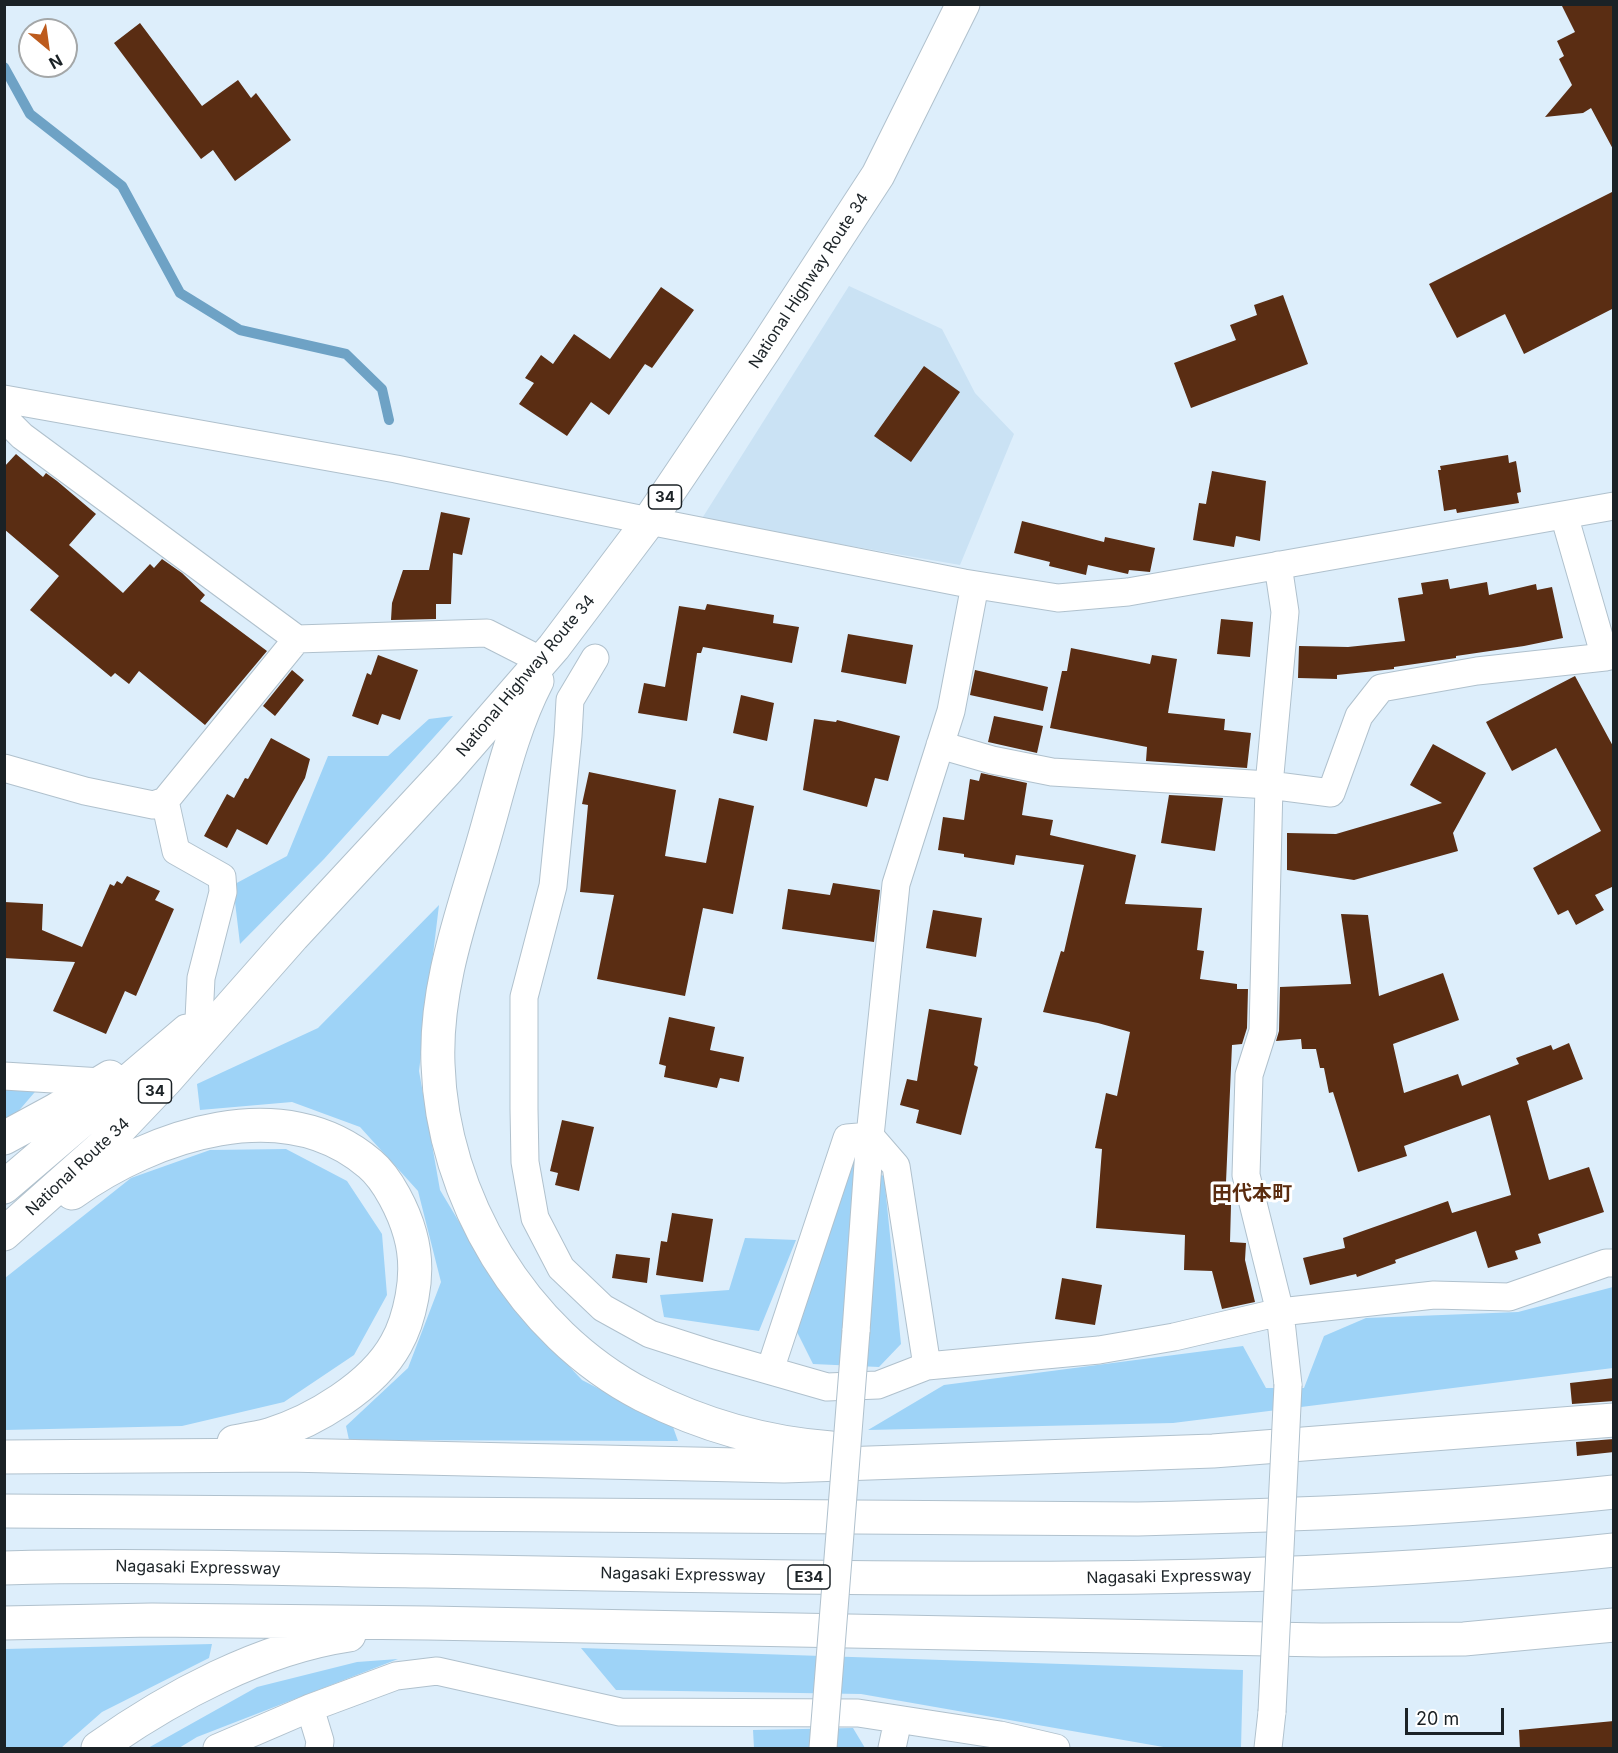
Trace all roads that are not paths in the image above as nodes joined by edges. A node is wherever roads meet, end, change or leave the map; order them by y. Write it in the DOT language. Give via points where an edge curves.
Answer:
graph roads {
  1 [pos="963,4"];
  2 [pos="4,399"];
  3 [pos="4,418"];
  4 [pos="1614,506"];
  5 [pos="1564,515"];
  6 [pos="648,521"];
  7 [pos="1278,565"];
  8 [pos="975,585"];
  9 [pos="297,639"];
  10 [pos="548,654"];
  11 [pos="1609,656"];
  12 [pos="595,658"];
  13 [pos="940,745"];
  14 [pos="4,768"];
  15 [pos="1269,786"];
  16 [pos="165,801"];
  17 [pos="293,936"];
  18 [pos="194,1024"];
  19 [pos="4,1076"];
  20 [pos="102,1082"];
  21 [pos="870,1136"];
  22 [pos="4,1138"];
  23 [pos="4,1187"];
  24 [pos="4,1234"];
  25 [pos="4,1243"];
  26 [pos="1614,1263"];
  27 [pos="1280,1312"];
  28 [pos="927,1366"];
  29 [pos="770,1370"];
  30 [pos="1614,1420"];
  31 [pos="107,1455"];
  32 [pos="4,1457"];
  33 [pos="952,1459"];
  34 [pos="1614,1492"];
  35 [pos="4,1511"];
  36 [pos="1614,1551"];
  37 [pos="4,1568"];
  38 [pos="4,1623"];
  39 [pos="428,1623"];
  40 [pos="1614,1625"];
  41 [pos="310,1708"];
  42 [pos="897,1720"];
  43 [pos="98,1749"];
  44 [pos="218,1749"];
  45 [pos="319,1749"];
  46 [pos="823,1749"];
  47 [pos="892,1749"];
  48 [pos="1056,1749"];
  49 [pos="1268,1749"];
  1 -- 6 [label="highway, National Highway Route 34 / 34" via="878,175"];
  2 -- 6 [label="street" via="396,469"];
  3 -- 9 [label="street" via="22,436"];
  4 -- 5 [label="street"];
  5 -- 7 [label="street"];
  5 -- 11 [label="street"];
  6 -- 8 [label="street"];
  6 -- 10 [label="highway, National Highway Route 34 / 34"];
  7 -- 8 [label="street" via="1128,592 1058,598"];
  7 -- 15 [label="street" via="1285,612"];
  8 -- 13 [label="street" via="951,711"];
  9 -- 10 [label="street" via="487,633"];
  9 -- 16 [label="street"];
  10 -- 17 [label="highway, National Highway Route 34 / 34"];
  10 -- 33 [label="highway" via="512,743 453,943 441,1002 438,1063 443,1118 456,1169 475,1214 499,1259 530,1302 567,1341 642,1394 741,1434 810,1446"];
  11 -- 15 [label="street" via="1477,671 1381,688 1359,716 1331,793"];
  12 -- 29 [label="street" via="570,700 553,886 524,997 525,1162 535,1218 561,1268 603,1308 650,1334"];
  13 -- 15 [label="street" via="1053,772"];
  13 -- 21 [label="street" via="896,884"];
  14 -- 16 [label="street" via="96,794 153,805"];
  15 -- 27 [label="street" via="1263,1031 1249,1075 1246,1175"];
  16 -- 18 [label="street" via="176,851 222,877 223,892 201,978"];
  17 -- 18 [label="highway, National Highway Route 34 / 34"];
  17 -- 24 [label="highway, National Route 34 / 34" via="104,1145"];
  18 -- 20 [label="highway"];
  18 -- 23 [label="highway, National Highway Route 34 / 34"];
  19 -- 20 [label="street"];
  20 -- 22 [label="highway"];
  21 -- 28 [label="street" via="896,1166"];
  21 -- 29 [label="street" via="847,1138"];
  21 -- 46 [label="street, bridge"];
  25 -- 31 [label="highway" via="83,1185 129,1160 203,1131 241,1125 278,1125 344,1146 371,1165 391,1191 406,1221 414,1249 415,1283 408,1315 396,1345 374,1374 344,1398 311,1418 270,1435 219,1445"];
  26 -- 27 [label="street" via="1509,1297 1434,1295"];
  27 -- 28 [label="street" via="1099,1350"];
  27 -- 49 [label="street, bridge" via="1288,1385"];
  28 -- 29 [label="street" via="878,1385 827,1387"];
  30 -- 33 [label="highway" via="1214,1451"];
  31 -- 32 [label="highway"];
  31 -- 33 [label="highway" via="784,1466"];
  34 -- 35 [label="highway" via="1414,1510 1138,1519"];
  36 -- 37 [label="highway, Nagasaki Expressway / E34" via="1417,1568 1127,1578"];
  38 -- 39 [label="highway"];
  39 -- 40 [label="highway" via="1322,1640 1464,1639"];
  39 -- 43 [label="highway" via="338,1636 289,1649 183,1696 129,1726"];
  41 -- 42 [label="street" via="396,1676 437,1671 620,1712 858,1713"];
  41 -- 44 [label="street"];
  41 -- 45 [label="street"];
  42 -- 47 [label="street"];
  42 -- 48 [label="street" via="1000,1735"];
}
